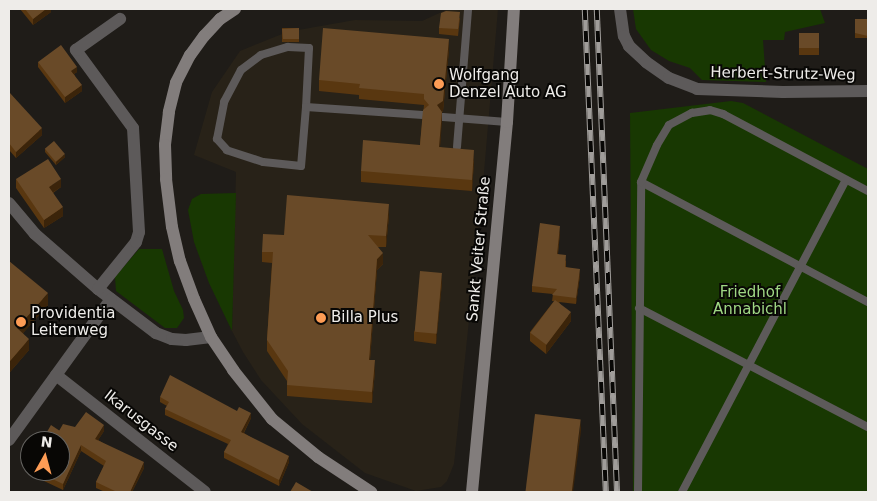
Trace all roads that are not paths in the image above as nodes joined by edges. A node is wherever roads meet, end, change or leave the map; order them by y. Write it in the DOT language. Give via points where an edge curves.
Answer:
graph roads {
  1 [pos="235,9"];
  2 [pos="468,9"];
  3 [pos="514,9"];
  4 [pos="620,9"];
  5 [pos="120,19"];
  6 [pos="868,91"];
  7 [pos="306,107"];
  8 [pos="423,115"];
  9 [pos="443,117"];
  10 [pos="460,119"];
  11 [pos="507,122"];
  12 [pos="457,147"];
  13 [pos="846,180"];
  14 [pos="642,182"];
  15 [pos="868,191"];
  16 [pos="9,204"];
  17 [pos="802,266"];
  18 [pos="98,289"];
  19 [pos="111,299"];
  20 [pos="868,302"];
  21 [pos="639,308"];
  22 [pos="211,336"];
  23 [pos="749,365"];
  24 [pos="56,375"];
  25 [pos="868,427"];
  26 [pos="9,440"];
  27 [pos="205,492"];
  28 [pos="371,492"];
  29 [pos="472,492"];
  30 [pos="638,492"];
  31 [pos="682,492"];
  1 -- 22 [label="main road" via="204,36 180,76 169,112 166,145 166,179 174,235 194,299"];
  2 -- 10 [label="lane"];
  3 -- 11 [label="main road, Sankt Veiter Straße"];
  4 -- 6 [label="street, Herbert-Strutz-Weg" via="629,46 669,78 698,89"];
  5 -- 18 [label="street" via="76,50 133,128 139,232 136,242"];
  7 -- 7 [label="lane" via="309,48 288,47 262,55 240,70 224,102 217,139 227,150 263,162 301,166"];
  7 -- 8 [label="lane"];
  9 -- 10 [label="lane"];
  10 -- 11 [label="lane"];
  10 -- 12 [label="lane"];
  11 -- 29 [label="main road, Sankt Veiter Straße"];
  13 -- 14 [label="lane" via="710,110 692,113 669,126 657,145"];
  13 -- 15 [label="lane"];
  13 -- 17 [label="lane"];
  14 -- 17 [label="lane"];
  14 -- 21 [label="lane"];
  16 -- 18 [label="street" via="36,234"];
  17 -- 20 [label="lane"];
  17 -- 23 [label="lane"];
  18 -- 19 [label="street"];
  19 -- 22 [label="street" via="156,333 172,340"];
  19 -- 24 [label="street"];
  21 -- 23 [label="lane"];
  21 -- 30 [label="lane"];
  22 -- 28 [label="main road" via="272,419 318,457"];
  23 -- 25 [label="lane"];
  23 -- 31 [label="lane"];
  24 -- 26 [label="street"];
  24 -- 27 [label="street, Ikarusgasse"];
}
